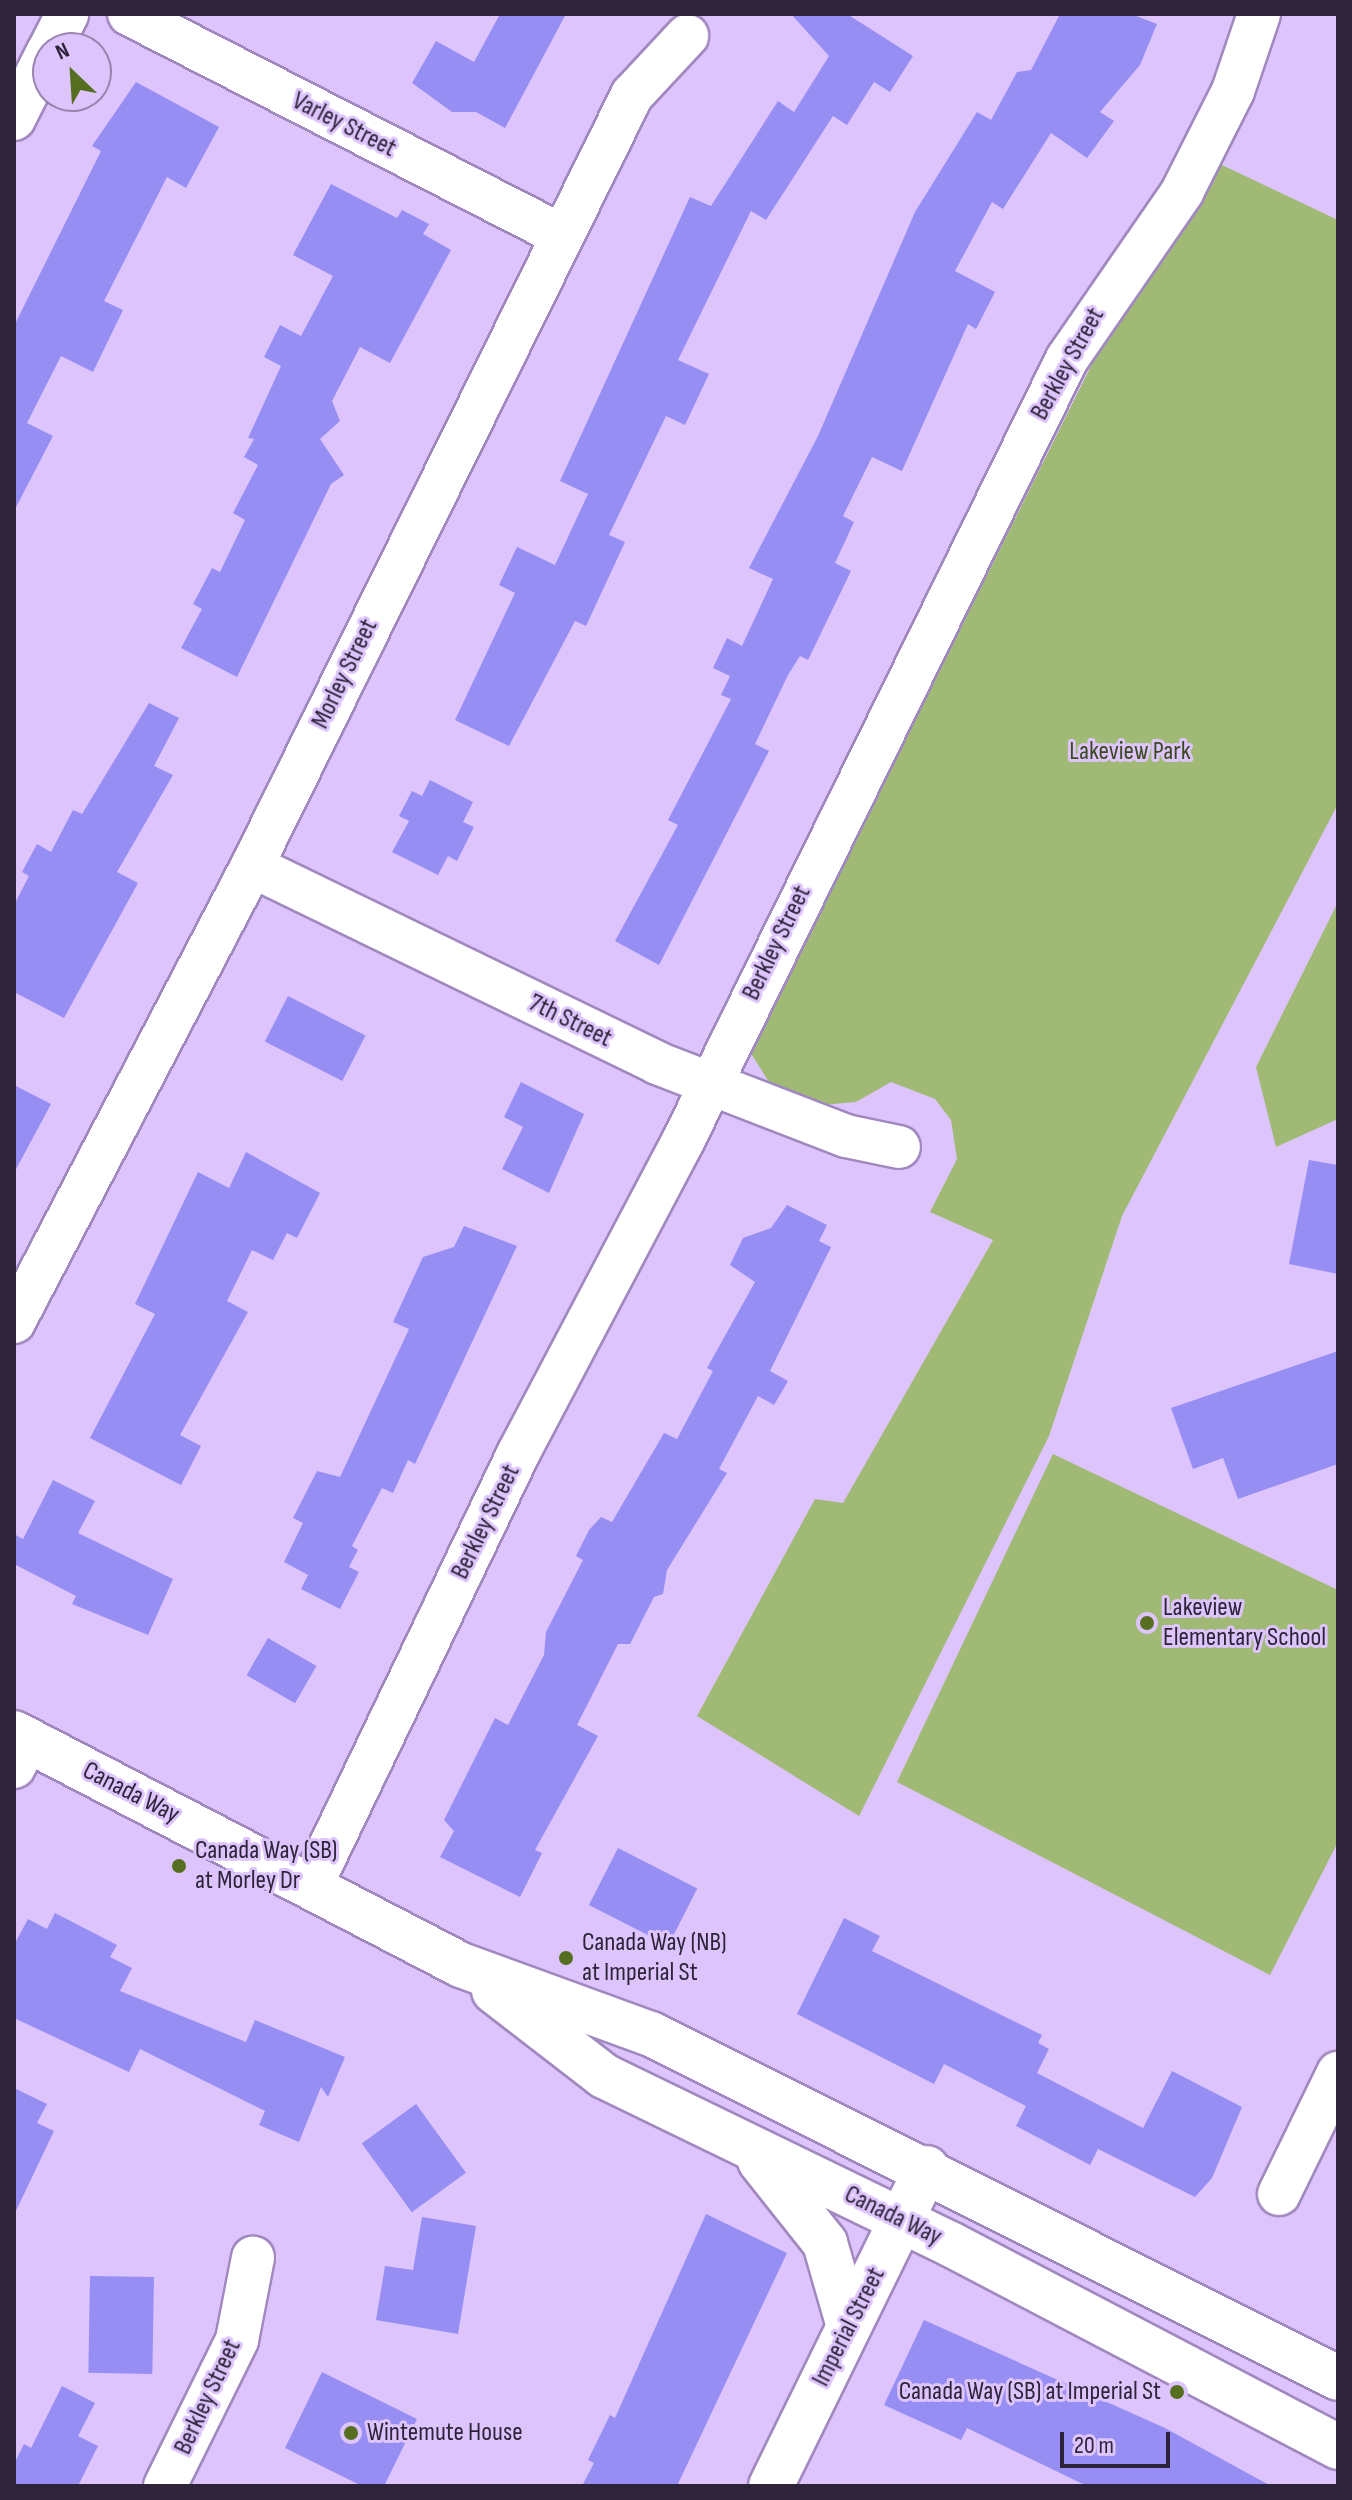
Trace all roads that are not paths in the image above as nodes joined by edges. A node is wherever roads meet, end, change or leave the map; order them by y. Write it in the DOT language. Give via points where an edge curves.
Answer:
graph roads {
  1 [pos="67,14"];
  2 [pos="129,14"];
  3 [pos="1259,14"];
  4 [pos="58,32"];
  5 [pos="687,36"];
  6 [pos="32,84"];
  7 [pos="14,119"];
  8 [pos="559,234"];
  9 [pos="252,866"];
  10 [pos="710,1084"];
  11 [pos="899,1147"];
  12 [pos="14,1322"];
  13 [pos="19,1747"];
  14 [pos="312,1884"];
  15 [pos="461,1965"];
  16 [pos="1338,2073"];
  17 [pos="745,2145"];
  18 [pos="927,2168"];
  19 [pos="1279,2194"];
  20 [pos="901,2220"];
  21 [pos="253,2258"];
  22 [pos="848,2323"];
  23 [pos="1338,2378"];
  24 [pos="1338,2447"];
  25 [pos="165,2486"];
  26 [pos="771,2486"];
  1 -- 4 [label="street"];
  2 -- 8 [label="street, Varley Street"];
  3 -- 10 [label="street, Berkley Street" via="1233,91 1182,192 1067,359"];
  5 -- 8 [label="street, Morley Street" via="632,95"];
  6 -- 7 [label="street"];
  8 -- 9 [label="street, Morley Street"];
  9 -- 10 [label="street, 7th Street"];
  9 -- 12 [label="street, Morley Street"];
  10 -- 11 [label="street, 7th Street" via="846,1136"];
  10 -- 14 [label="street, Berkley Street" via="518,1454"];
  13 -- 14 [label="main road, Canada Way"];
  14 -- 15 [label="main road, Canada Way"];
  15 -- 17 [label="main road, Canada Way" via="604,2076"];
  15 -- 18 [label="main road, Canada Way" via="651,2034"];
  16 -- 19 [label="street"];
  17 -- 20 [label="main road, Canada Way"];
  17 -- 22 [label="main road" via="825,2243"];
  18 -- 20 [label="main road, Imperial Street"];
  18 -- 23 [label="main road, Canada Way"];
  20 -- 22 [label="main road, Imperial Street"];
  20 -- 24 [label="main road, Canada Way"];
  21 -- 25 [label="street, Berkley Street" via="237,2340"];
  22 -- 26 [label="main road, Imperial Street"];
}
